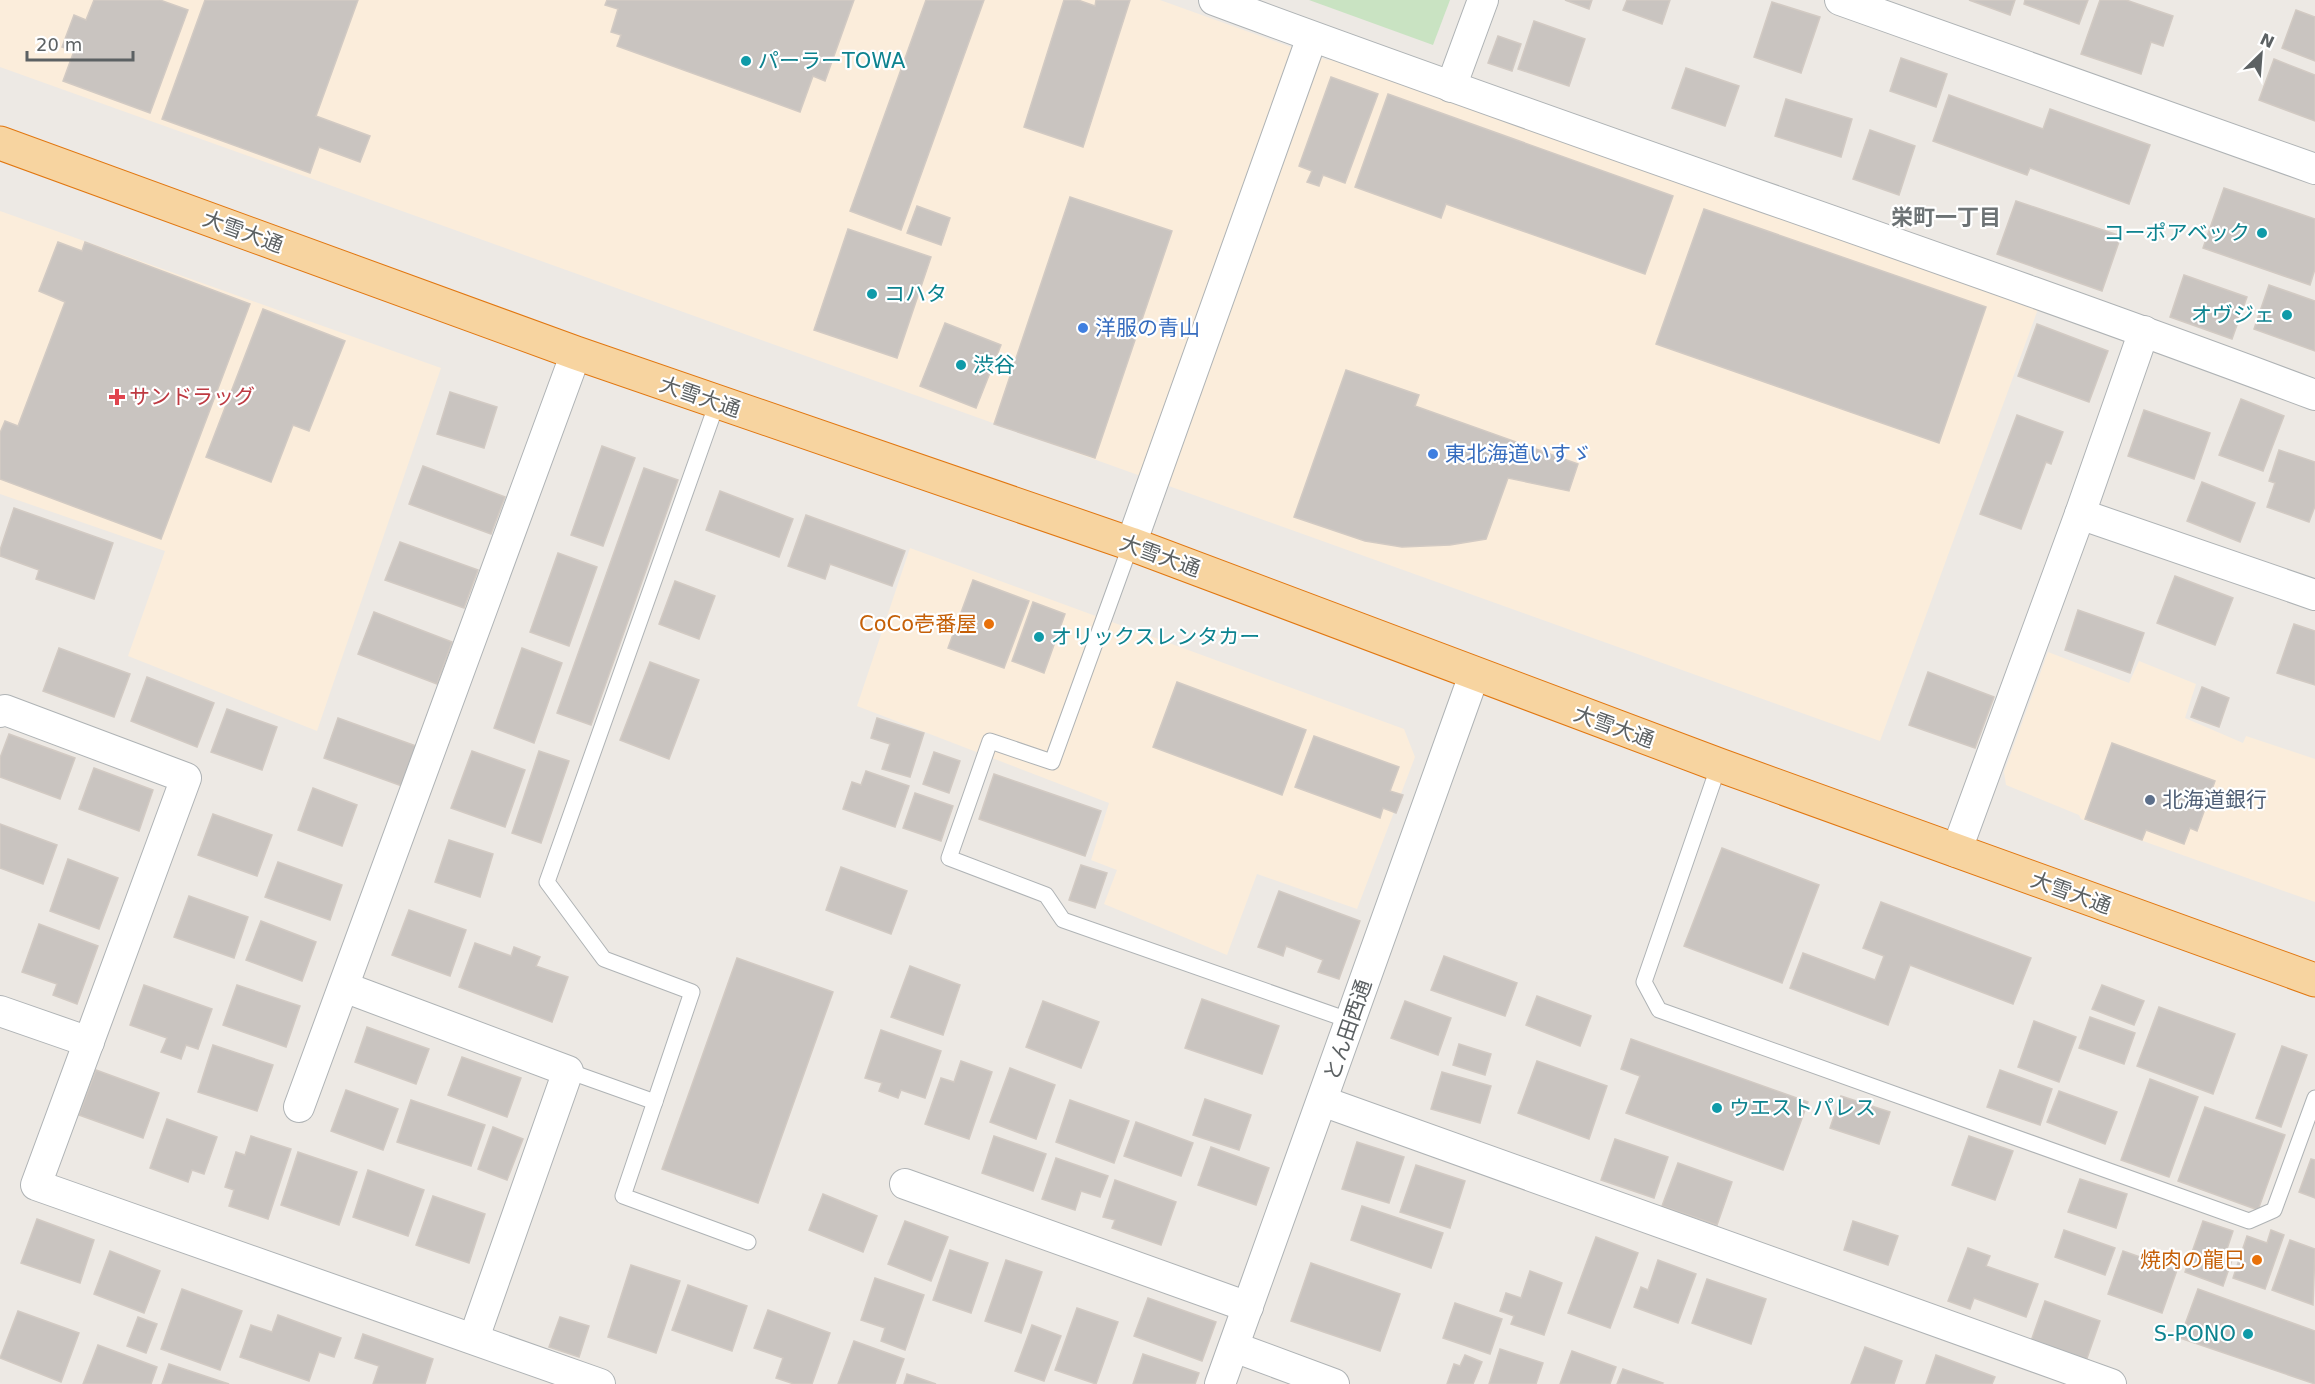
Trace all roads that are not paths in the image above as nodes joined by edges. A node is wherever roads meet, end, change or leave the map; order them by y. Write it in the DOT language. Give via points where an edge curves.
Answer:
graph roads {
  1 [pos="1214,0"];
  2 [pos="1483,0"];
  3 [pos="1840,0"];
  4 [pos="1312,37"];
  5 [pos="1451,87"];
  6 [pos="0,143"];
  7 [pos="2315,169"];
  8 [pos="2144,331"];
  9 [pos="576,353"];
  10 [pos="2315,395"];
  11 [pos="717,403"];
  12 [pos="2080,514"];
  13 [pos="1131,544"];
  14 [pos="2315,595"];
  15 [pos="1474,675"];
  16 [pos="0,712"];
  17 [pos="1719,765"];
  18 [pos="1956,852"];
  19 [pos="2315,980"];
  20 [pos="344,987"];
  21 [pos="0,1011"];
  22 [pos="1351,1020"];
  23 [pos="89,1042"];
  24 [pos="568,1071"];
  25 [pos="2315,1098"];
  26 [pos="1323,1101"];
  27 [pos="655,1102"];
  28 [pos="299,1107"];
  29 [pos="905,1184"];
  30 [pos="748,1242"];
  31 [pos="1248,1307"];
  32 [pos="474,1338"];
  33 [pos="1234,1347"];
  34 [pos="600,1384"];
  35 [pos="1220,1384"];
  36 [pos="1334,1384"];
  37 [pos="2111,1384"];
  1 -- 4 [label="street"];
  2 -- 5 [label="street"];
  3 -- 7 [label="street"];
  4 -- 5 [label="street"];
  4 -- 13 [label="street"];
  5 -- 8 [label="street"];
  6 -- 9 [label="highway, 大雪大通"];
  8 -- 10 [label="street"];
  8 -- 12 [label="street"];
  9 -- 11 [label="highway, 大雪大通"];
  9 -- 20 [label="street"];
  11 -- 13 [label="highway, 大雪大通"];
  11 -- 27 [label="lane" via="547,882 604,959 692,992"];
  12 -- 14 [label="street"];
  12 -- 18 [label="street"];
  13 -- 15 [label="highway, 大雪大通"];
  13 -- 22 [label="lane" via="1052,762 990,741 949,858 1046,895 1063,920"];
  15 -- 17 [label="highway, 大雪大通"];
  15 -- 22 [label="street, とん田西通"];
  16 -- 23 [label="street" via="5,710 186,778"];
  17 -- 18 [label="highway, 大雪大通"];
  17 -- 25 [label="lane" via="1644,982 1659,1010 2249,1221 2274,1210"];
  18 -- 19 [label="highway, 大雪大通"];
  20 -- 24 [label="street"];
  20 -- 28 [label="street"];
  21 -- 23 [label="street"];
  22 -- 26 [label="street, とん田西通"];
  23 -- 32 [label="street" via="36,1185"];
  24 -- 27 [label="lane"];
  24 -- 32 [label="street"];
  26 -- 31 [label="street, とん田西通"];
  26 -- 37 [label="street"];
  27 -- 30 [label="lane" via="622,1196"];
  29 -- 31 [label="street"];
  31 -- 33 [label="street, とん田西通"];
  32 -- 34 [label="street"];
  33 -- 35 [label="street, とん田西通"];
  33 -- 36 [label="street"];
}
